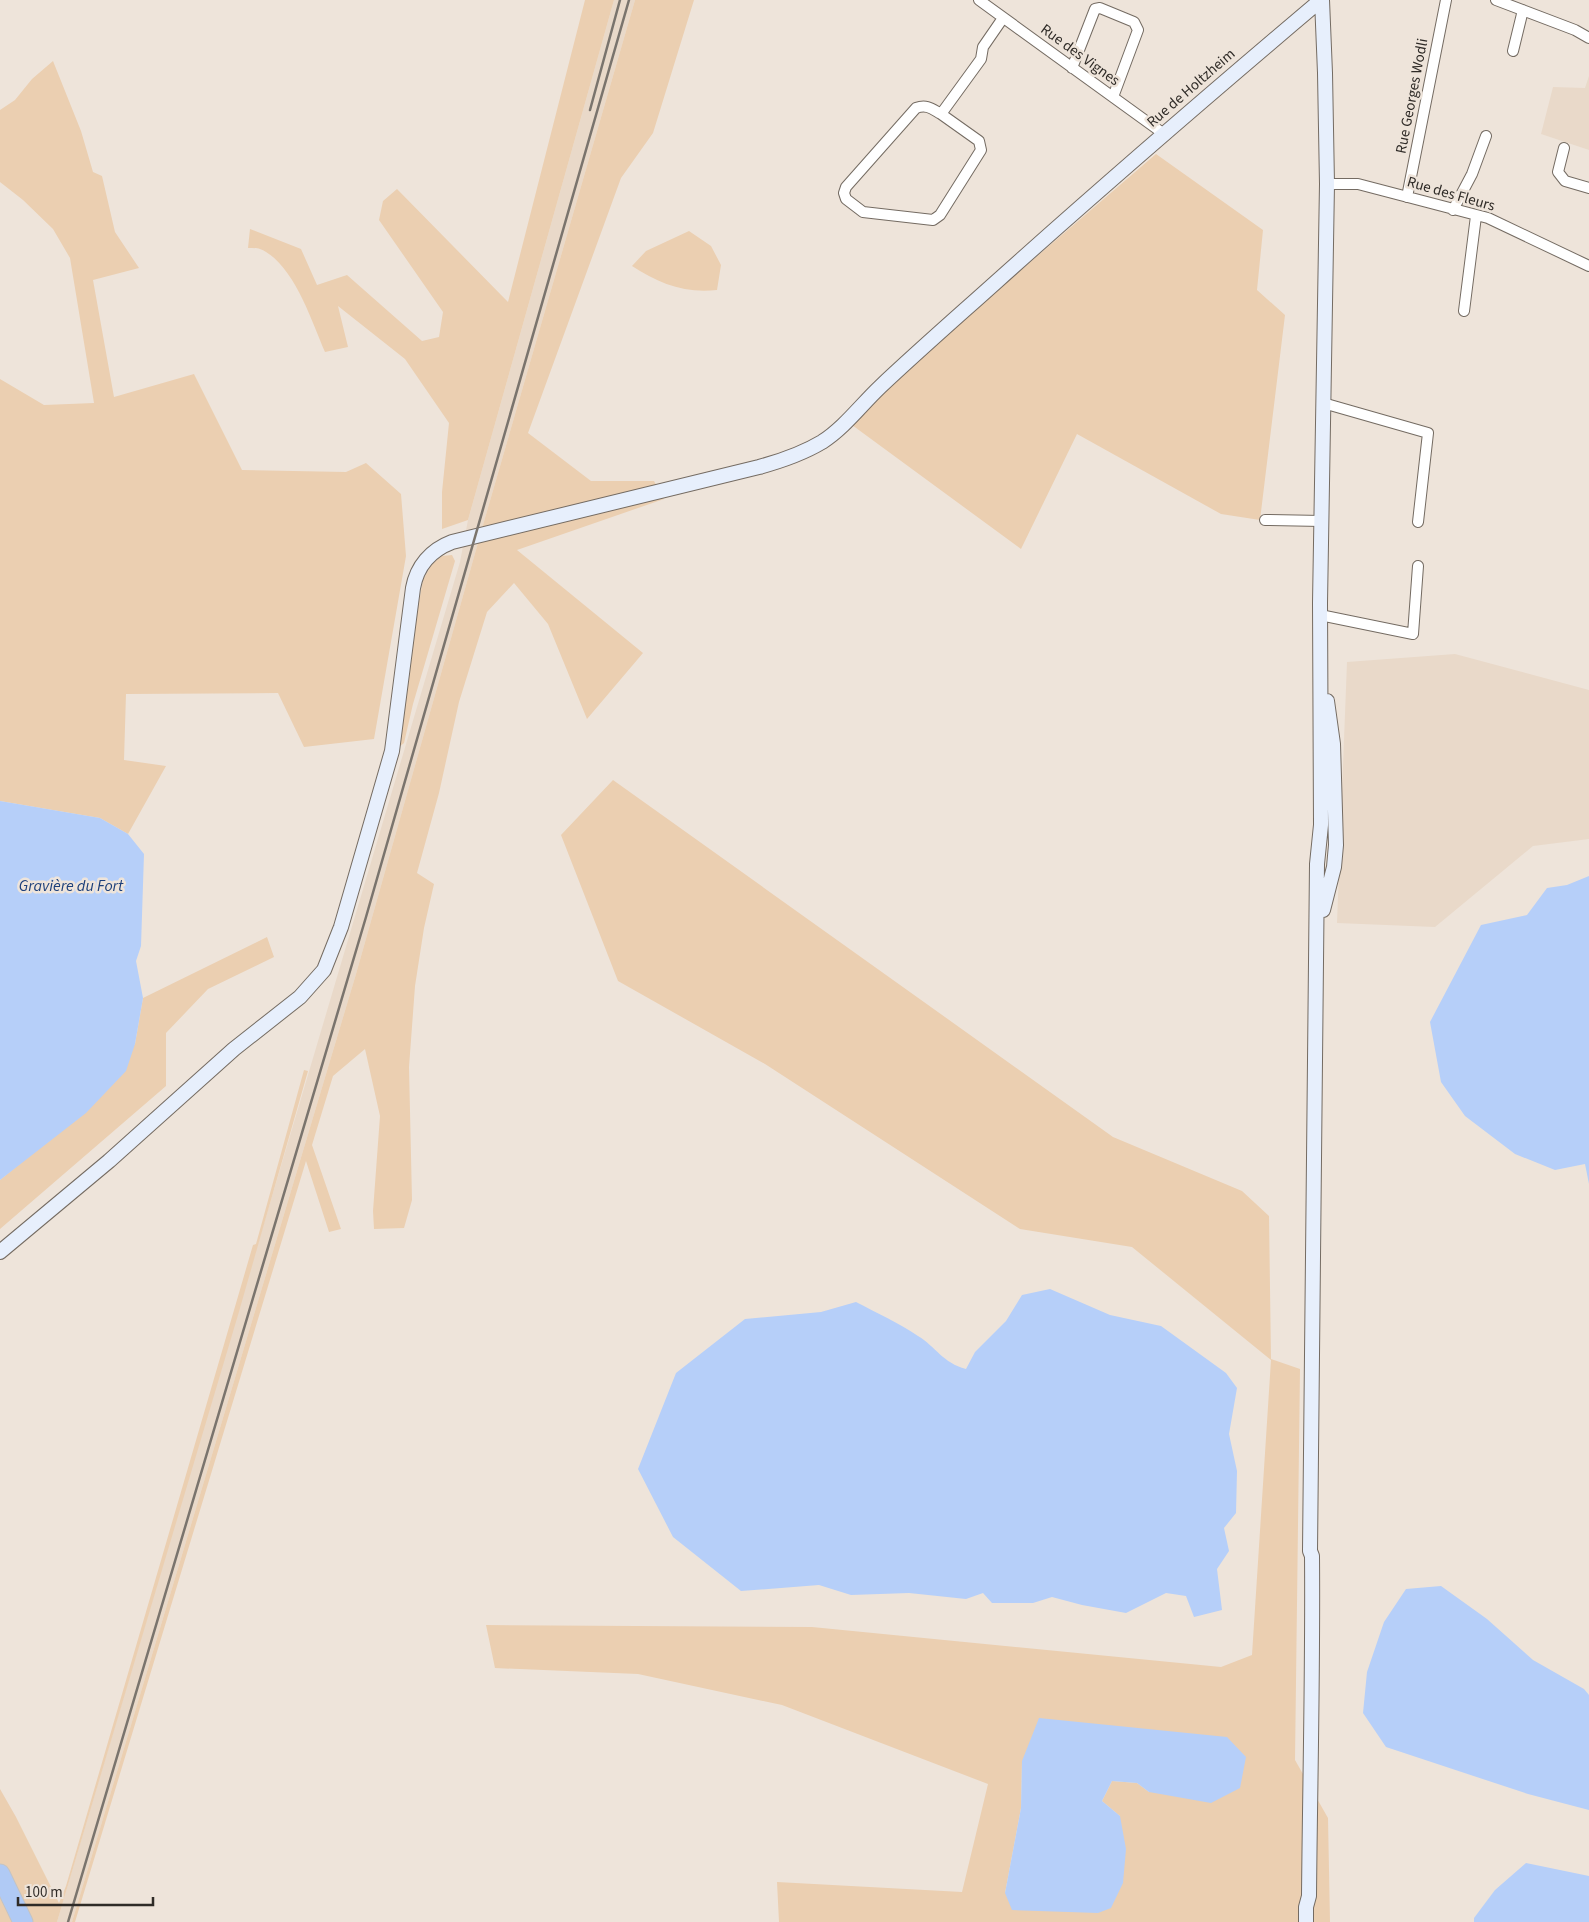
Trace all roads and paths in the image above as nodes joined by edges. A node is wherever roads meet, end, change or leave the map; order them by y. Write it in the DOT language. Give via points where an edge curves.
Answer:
graph roads {
  1 [pos="979,0"];
  2 [pos="1322,0"];
  3 [pos="1446,0"];
  4 [pos="1496,0"];
  5 [pos="1522,10"];
  6 [pos="1003,18"];
  7 [pos="1589,38"];
  8 [pos="1513,51"];
  9 [pos="1072,68"];
  10 [pos="1113,98"];
  11 [pos="941,114"];
  12 [pos="1164,134"];
  13 [pos="1486,136"];
  14 [pos="1564,148"];
  15 [pos="1327,184"];
  16 [pos="1589,188"];
  17 [pos="1407,197"];
  18 [pos="1453,210"];
  19 [pos="1476,216"];
  20 [pos="1589,266"];
  21 [pos="1464,311"];
  22 [pos="1323,403"];
  23 [pos="1265,520"];
  24 [pos="1322,522"];
  25 [pos="1418,522"];
  26 [pos="1418,566"];
  27 [pos="1320,617"];
  28 [pos="1328,791"];
  29 [pos="1321,817"];
  30 [pos="1335,817"];
  31 [pos="1317,938"];
  32 [pos="0,1252"];
  33 [pos="0,1874"];
  34 [pos="0,1885"];
  35 [pos="18,1922"];
  36 [pos="23,1922"];
  37 [pos="1306,1922"];
  1 -- 6 [label="street, Rue des Vignes"];
  2 -- 12 [label="main road, Rue de Holtzheim"];
  2 -- 15 [label="main road"];
  3 -- 17 [label="street, Rue Georges Wodli"];
  4 -- 5 [label="street"];
  5 -- 7 [label="street"];
  5 -- 8 [label="street"];
  6 -- 9 [label="street, Rue des Vignes"];
  6 -- 11 [label="street" via="983,46 981,59"];
  9 -- 10 [label="street, Rue des Vignes"];
  9 -- 10 [label="street" via="1095,10 1100,8 1134,22 1138,30"];
  10 -- 12 [label="street, Rue des Vignes"];
  11 -- 11 [label="street" via="928,106 916,108 846,187 846,199 863,212 933,220 940,215 981,150 979,141"];
  12 -- 32 [label="main road, Rue de Holtzheim" via="919,351 831,436 812,448 759,467 462,540 440,548 422,563 414,581 392,751 329,961 309,990 234,1049 109,1161"];
  13 -- 18 [label="street" via="1472,174"];
  14 -- 16 [label="street" via="1558,172 1565,181"];
  15 -- 17 [label="street, Rue des Fleurs" via="1358,184"];
  15 -- 22 [label="main road"];
  17 -- 18 [label="street, Rue des Fleurs"];
  18 -- 19 [label="street, Rue des Fleurs"];
  19 -- 20 [label="street, Rue des Fleurs" via="1488,218"];
  19 -- 21 [label="street"];
  22 -- 24 [label="main road"];
  22 -- 25 [label="street" via="1428,433"];
  23 -- 24 [label="street"];
  24 -- 27 [label="main road"];
  26 -- 27 [label="street" via="1413,634"];
  27 -- 28 [label="main road"];
  28 -- 29 [label="main road"];
  28 -- 30 [label="main road"];
  29 -- 30 [label="main road"];
  29 -- 31 [label="main road"];
  30 -- 31 [label="main road" via="1334,867"];
  31 -- 37 [label="main road" via="1310,1552 1304,1618 1302,1723 1301,1818"];
  33 -- 36 [label="highway"];
  34 -- 35 [label="highway"];
}
